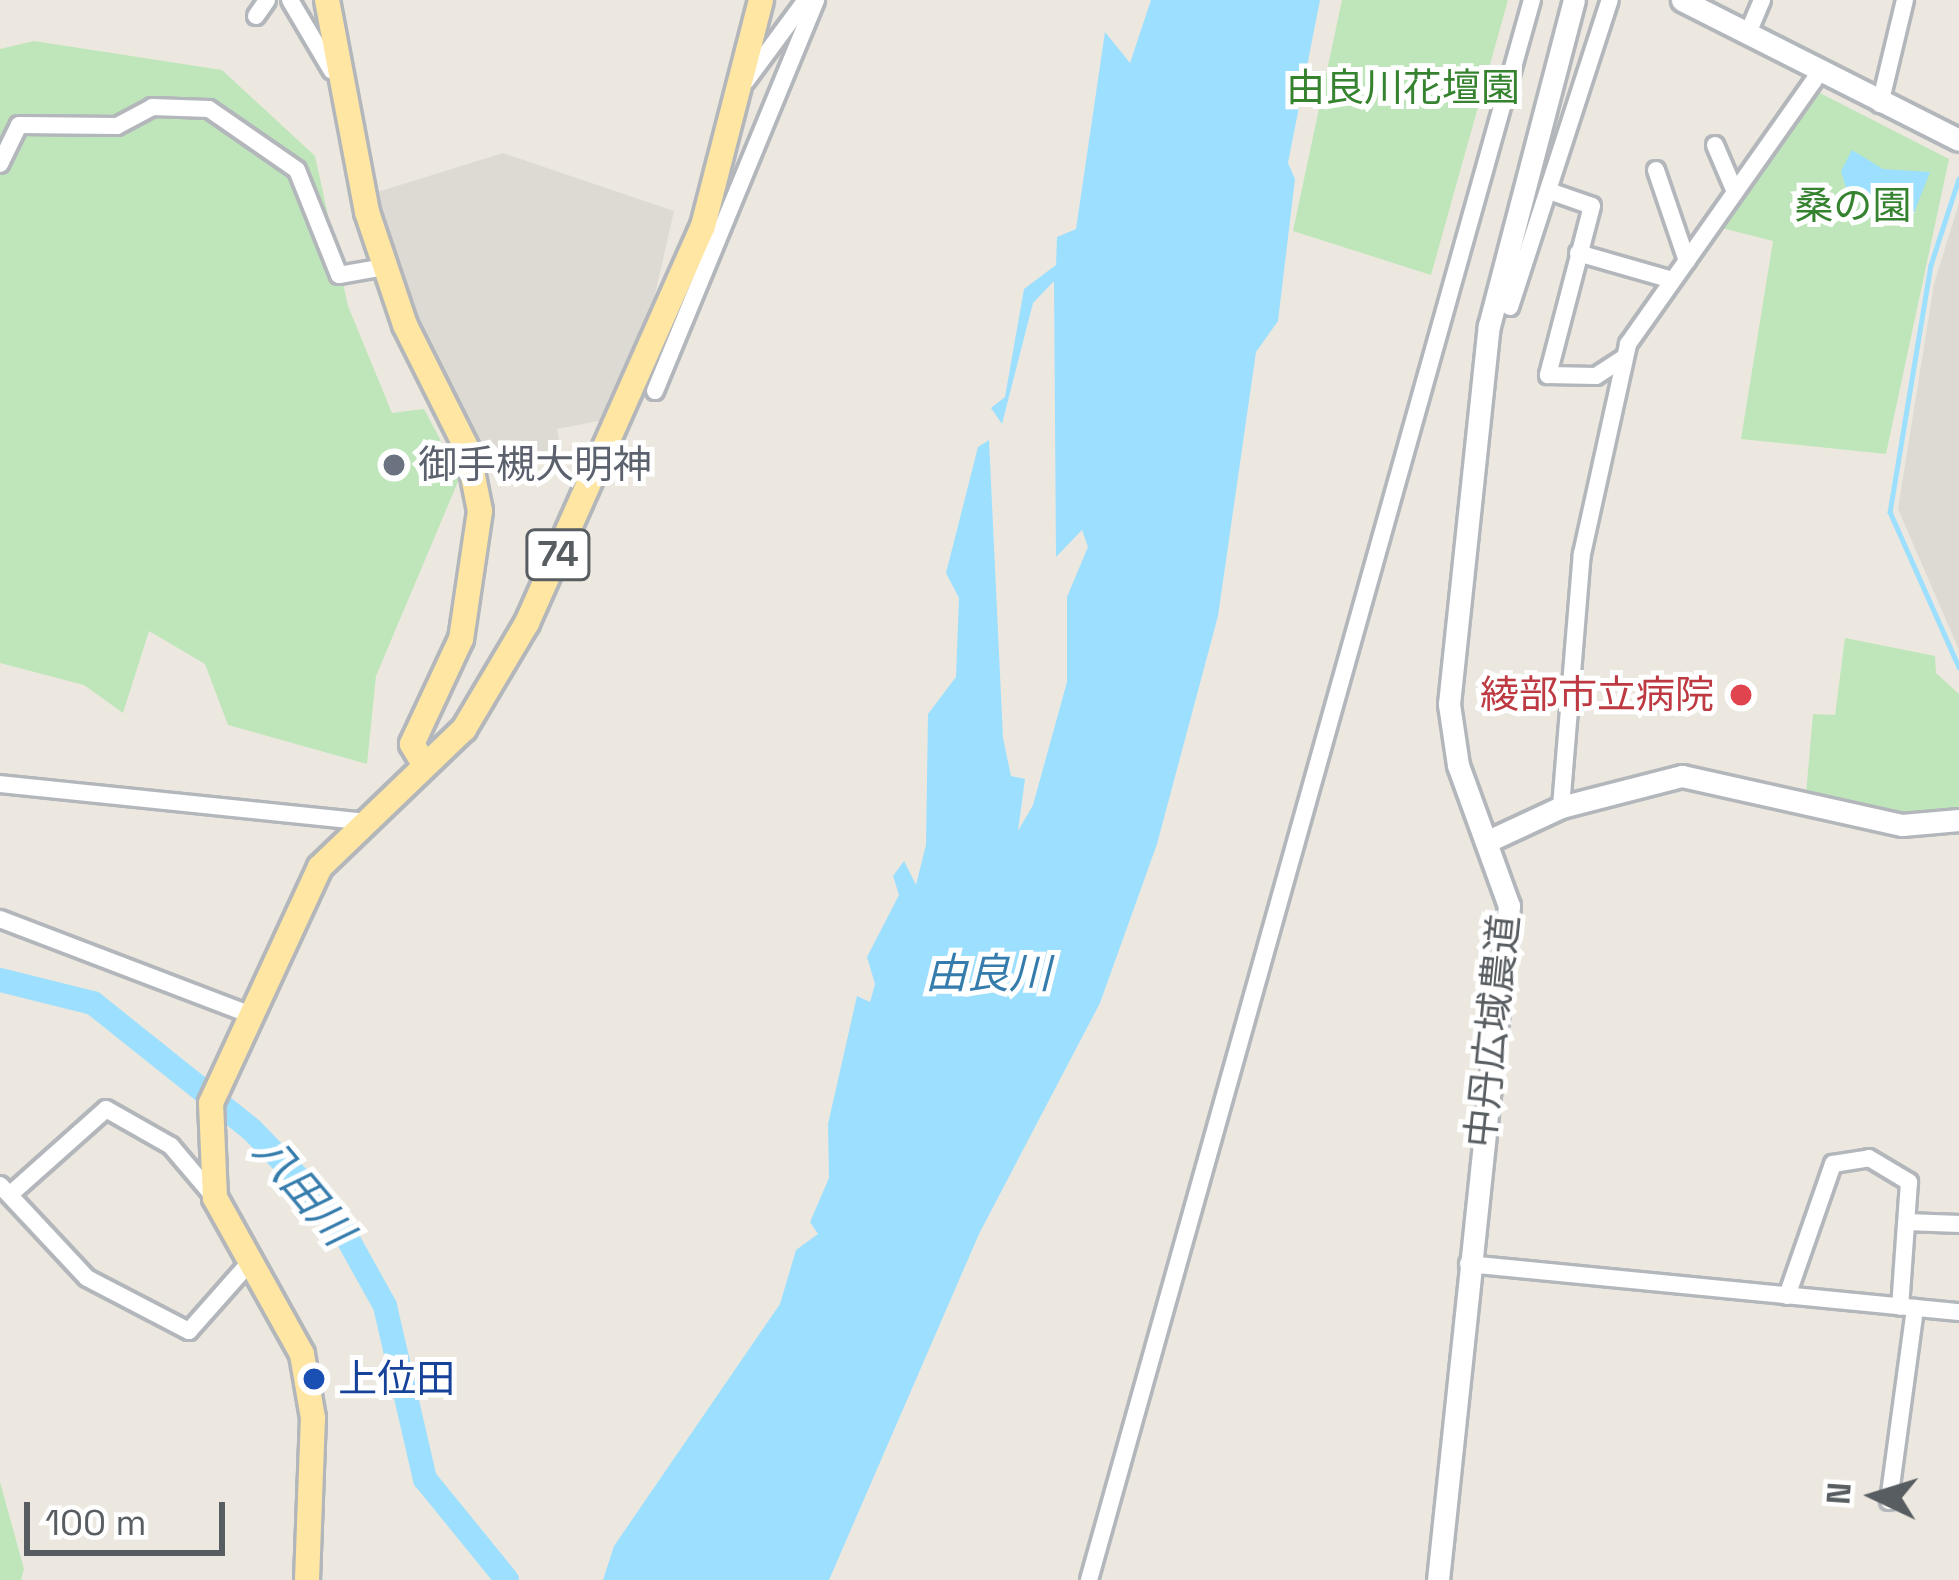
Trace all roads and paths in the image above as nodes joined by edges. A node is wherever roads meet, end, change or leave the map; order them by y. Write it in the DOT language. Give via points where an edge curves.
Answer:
graph roads {
  1 [pos="267,0"];
  2 [pos="290,0"];
  3 [pos="327,0"];
  4 [pos="761,0"];
  5 [pos="806,0"];
  6 [pos="816,0"];
  7 [pos="1532,0"];
  8 [pos="1574,0"];
  9 [pos="1610,0"];
  10 [pos="1682,0"];
  11 [pos="1762,0"];
  12 [pos="1904,0"];
  13 [pos="256,16"];
  14 [pos="1748,33"];
  15 [pos="334,74"];
  16 [pos="1818,75"];
  17 [pos="746,81"];
  18 [pos="1880,104"];
  19 [pos="1957,132"];
  20 [pos="1714,145"];
  21 [pos="0,164"];
  22 [pos="1656,170"];
  23 [pos="1552,192"];
  24 [pos="1735,192"];
  25 [pos="1578,253"];
  26 [pos="1687,261"];
  27 [pos="385,267"];
  28 [pos="1672,280"];
  29 [pos="1510,307"];
  30 [pos="1624,358"];
  31 [pos="655,391"];
  32 [pos="424,764"];
  33 [pos="0,784"];
  34 [pos="1561,807"];
  35 [pos="1959,820"];
  36 [pos="361,821"];
  37 [pos="1486,842"];
  38 [pos="0,919"];
  39 [pos="246,1013"];
  40 [pos="7,1188"];
  41 [pos="212,1189"];
  42 [pos="1907,1222"];
  43 [pos="1959,1224"];
  44 [pos="251,1261"];
  45 [pos="1468,1264"];
  46 [pos="1787,1296"];
  47 [pos="1908,1308"];
  48 [pos="1959,1312"];
  49 [pos="1889,1501"];
  50 [pos="307,1580"];
  51 [pos="1089,1580"];
  52 [pos="1438,1580"];
  1 -- 13 [label="street"];
  2 -- 15 [label="street"];
  3 -- 15 [label="main road, 74"];
  4 -- 17 [label="main road, 74"];
  5 -- 17 [label="street"];
  6 -- 31 [label="street"];
  7 -- 51 [label="street"];
  8 -- 37 [label="street, 中丹広域農道" via="1484,358 1449,704"];
  9 -- 23 [label="street"];
  10 -- 14 [label="street"];
  11 -- 14 [label="street"];
  12 -- 18 [label="street"];
  14 -- 16 [label="street"];
  15 -- 27 [label="main road, 74"];
  16 -- 18 [label="street"];
  16 -- 24 [label="street"];
  17 -- 32 [label="main road, 74" via="665,322 527,623 493,691"];
  18 -- 19 [label="street"];
  20 -- 24 [label="street"];
  21 -- 27 [label="street" via="19,125 117,126 152,107 209,109 297,170 339,275"];
  22 -- 26 [label="street"];
  23 -- 25 [label="street" via="1592,206"];
  23 -- 29 [label="street"];
  24 -- 26 [label="street"];
  25 -- 28 [label="street"];
  25 -- 30 [label="street" via="1548,375 1596,376"];
  26 -- 28 [label="street"];
  27 -- 32 [label="main road, 74" via="468,451 480,511 461,639 412,744"];
  28 -- 30 [label="street"];
  30 -- 34 [label="street" via="1582,554"];
  32 -- 36 [label="main road, 74"];
  33 -- 36 [label="street"];
  34 -- 35 [label="street" via="1682,776 1902,825"];
  34 -- 37 [label="street"];
  36 -- 39 [label="main road, 74" via="285,925"];
  37 -- 45 [label="street, 中丹広域農道" via="1509,906"];
  38 -- 39 [label="street"];
  39 -- 41 [label="main road, 74" via="211,1103"];
  40 -- 41 [label="street" via="106,1109 171,1146"];
  40 -- 44 [label="street" via="62,1258 189,1330"];
  41 -- 44 [label="main road"];
  42 -- 43 [label="street"];
  42 -- 46 [label="street" via="1906,1172 1837,1160"];
  42 -- 47 [label="street"];
  44 -- 50 [label="main road" via="302,1354 313,1418"];
  45 -- 46 [label="street"];
  45 -- 52 [label="street, 中丹広域農道"];
  46 -- 47 [label="street"];
  47 -- 48 [label="street"];
  47 -- 49 [label="street"];
}
